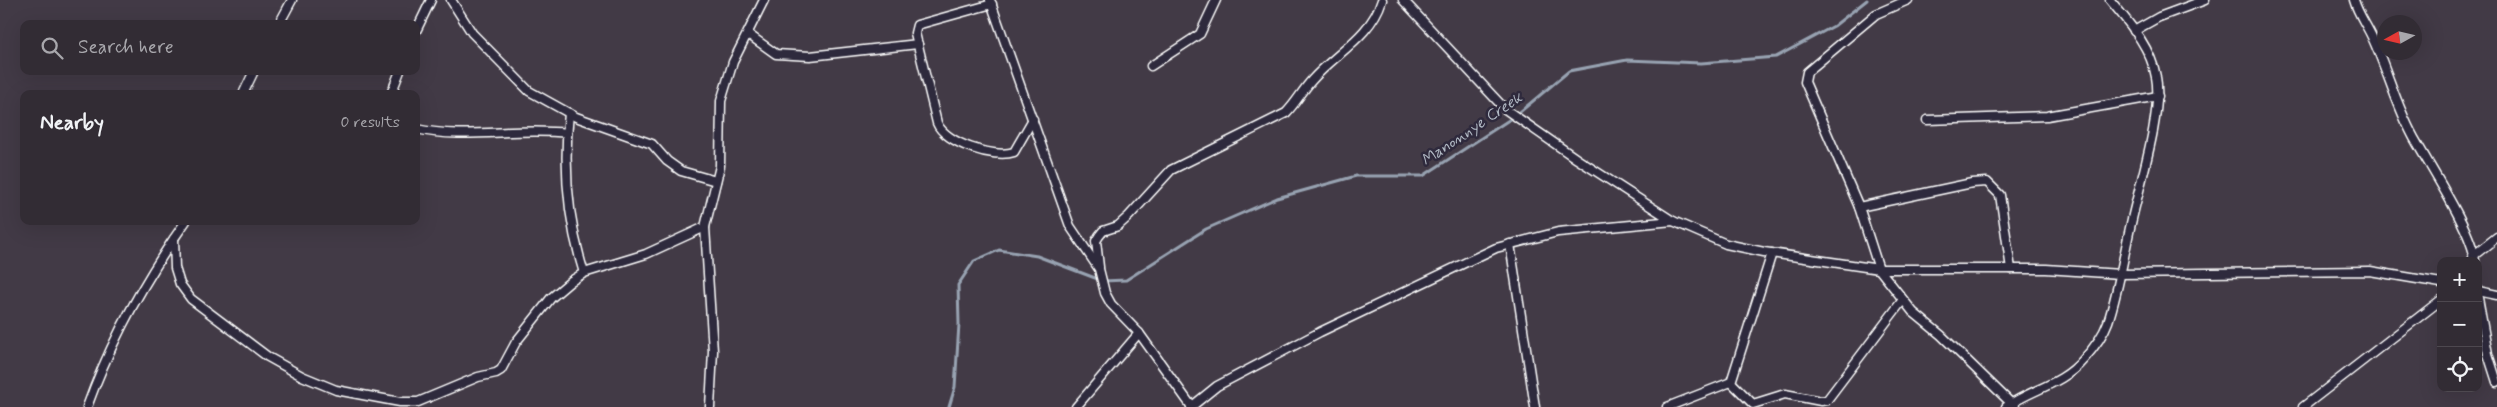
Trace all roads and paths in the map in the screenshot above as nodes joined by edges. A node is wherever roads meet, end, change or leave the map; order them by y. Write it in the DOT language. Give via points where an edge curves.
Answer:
graph roads {
  1 [pos="292,0"];
  2 [pos="431,0"];
  3 [pos="451,0"];
  4 [pos="764,0"];
  5 [pos="1216,0"];
  6 [pos="1382,0"];
  7 [pos="1403,0"];
  8 [pos="1908,0"];
  9 [pos="2110,0"];
  10 [pos="2205,0"];
  11 [pos="2354,0"];
  12 [pos="991,2"];
  13 [pos="281,20"];
  14 [pos="420,23"];
  15 [pos="2134,31"];
  16 [pos="748,34"];
  17 [pos="918,44"];
  18 [pos="1151,66"];
  19 [pos="252,75"];
  20 [pos="398,75"];
  21 [pos="244,90"];
  22 [pos="393,90"];
  23 [pos="2158,96"];
  24 [pos="569,113"];
  25 [pos="1033,119"];
  26 [pos="1927,120"];
  27 [pos="420,130"];
  28 [pos="567,133"];
  29 [pos="716,181"];
  30 [pos="1859,207"];
  31 [pos="1673,221"];
  32 [pos="183,225"];
  33 [pos="704,227"];
  34 [pos="2497,237"];
  35 [pos="174,239"];
  36 [pos="1510,244"];
  37 [pos="1772,253"];
  38 [pos="2474,257"];
  39 [pos="2475,257"];
  40 [pos="1099,269"];
  41 [pos="1879,269"];
  42 [pos="2011,269"];
  43 [pos="584,273"];
  44 [pos="2120,274"];
  45 [pos="2437,282"];
  46 [pos="2482,292"];
  47 [pos="2497,295"];
  48 [pos="1902,300"];
  49 [pos="2438,302"];
  50 [pos="2479,302"];
  51 [pos="1138,333"];
  52 [pos="1731,382"];
  53 [pos="2497,382"];
  54 [pos="2011,406"];
  55 [pos="87,407"];
  56 [pos="710,407"];
  57 [pos="1076,407"];
  58 [pos="1191,407"];
  59 [pos="1535,407"];
  60 [pos="1667,407"];
  61 [pos="2303,407"];
  1 -- 13 [label="street"];
  2 -- 14 [label="street"];
  3 -- 24 [label="street" via="472,33 529,91"];
  4 -- 16 [label="street"];
  5 -- 18 [label="street" via="1200,34"];
  6 -- 40 [label="street" via="1374,21 1366,31 1311,81 1286,113 1171,170 1118,226 1103,231 1096,241"];
  7 -- 31 [label="street" via="1505,109"];
  8 -- 30 [label="street" via="1876,14 1804,78"];
  9 -- 15 [label="street"];
  10 -- 15 [label="street" via="2159,17"];
  11 -- 38 [label="street" via="2411,133 2460,220"];
  12 -- 17 [label="street" via="918,24 915,30"];
  12 -- 25 [label="street"];
  15 -- 23 [label="street" via="2150,56"];
  16 -- 17 [label="street" via="776,54 810,56"];
  16 -- 29 [label="street" via="733,62 721,101 720,166"];
  17 -- 25 [label="street" via="942,132 994,155 1007,154 1014,152"];
  19 -- 21 [label="street"];
  20 -- 22 [label="street"];
  23 -- 26 [label="street" via="2047,116"];
  23 -- 44 [label="street"];
  24 -- 28 [label="street"];
  24 -- 29 [label="street" via="652,144 681,171"];
  25 -- 40 [label="street" via="1070,226"];
  27 -- 28 [label="street" via="460,135 525,131"];
  28 -- 43 [label="street" via="570,221"];
  29 -- 33 [label="street"];
  30 -- 41 [label="street"];
  30 -- 42 [label="street" via="1987,182 2000,195"];
  31 -- 36 [label="street" via="1558,232"];
  31 -- 37 [label="street" via="1726,244"];
  32 -- 35 [label="street"];
  33 -- 43 [label="street" via="646,254"];
  33 -- 56 [label="street" via="713,351"];
  34 -- 39 [label="street"];
  35 -- 43 [label="street" via="175,268 180,284 191,299 268,357 336,390 400,402 430,399 478,377 496,374 516,342 551,298"];
  35 -- 55 [label="street" via="125,319 103,363"];
  36 -- 58 [label="street" via="1464,262 1320,332 1217,386"];
  36 -- 59 [label="street"];
  37 -- 41 [label="street"];
  37 -- 52 [label="street"];
  40 -- 51 [label="street" via="1111,304"];
  41 -- 42 [label="street"];
  41 -- 48 [label="street"];
  42 -- 44 [label="street"];
  44 -- 45 [label="street" via="2370,271"];
  44 -- 54 [label="street" via="2107,324 2082,362 2057,381"];
  46 -- 47 [label="street"];
  48 -- 52 [label="street" via="1827,400 1785,394 1753,404"];
  48 -- 54 [label="street"];
  49 -- 61 [label="street"];
  50 -- 53 [label="street" via="2488,354"];
  51 -- 57 [label="street"];
  51 -- 58 [label="street"];
  52 -- 60 [label="street"];
}
